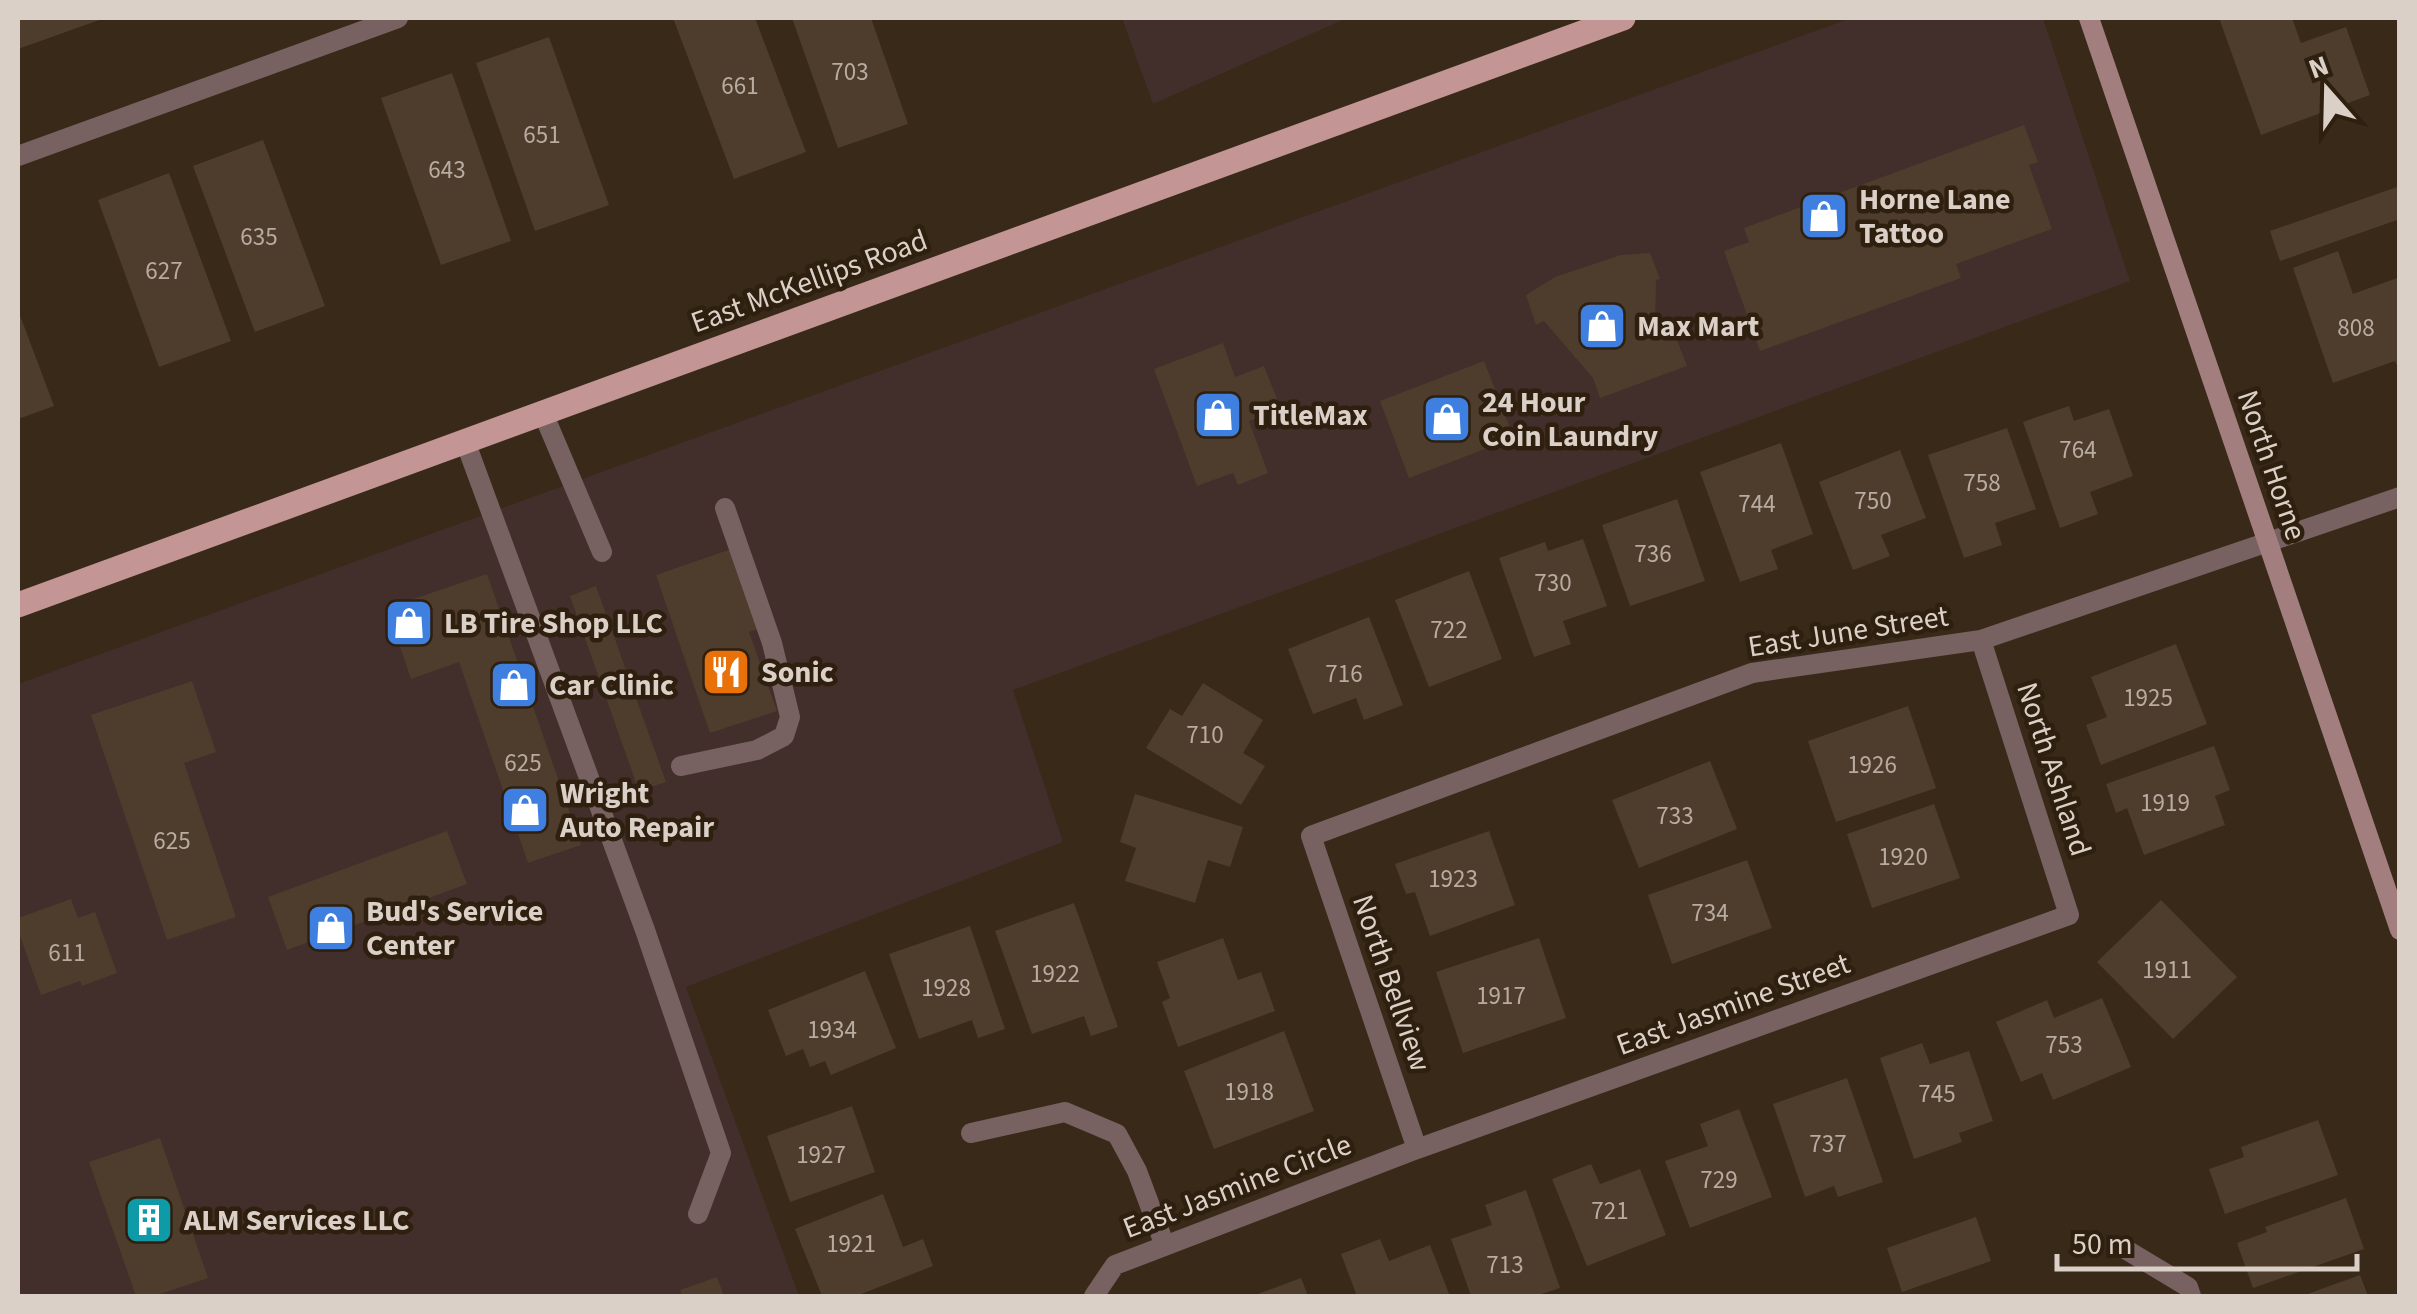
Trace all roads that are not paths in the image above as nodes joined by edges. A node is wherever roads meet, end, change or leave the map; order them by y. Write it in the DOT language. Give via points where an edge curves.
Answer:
graph roads {
  1 [pos="398,18"];
  2 [pos="1623,18"];
  3 [pos="2089,18"];
  4 [pos="18,156"];
  5 [pos="543,413"];
  6 [pos="465,441"];
  7 [pos="2400,497"];
  8 [pos="726,508"];
  9 [pos="2266,542"];
  10 [pos="602,552"];
  11 [pos="18,605"];
  12 [pos="1982,640"];
  13 [pos="681,766"];
  14 [pos="1310,836"];
  15 [pos="2069,915"];
  16 [pos="2400,930"];
  17 [pos="971,1133"];
  18 [pos="1417,1149"];
  19 [pos="698,1214"];
  20 [pos="1164,1246"];
  21 [pos="2125,1249"];
  22 [pos="1094,1296"];
  23 [pos="2191,1296"];
  1 -- 4 [label="street"];
  2 -- 5 [label="main road, East McKellips Road"];
  3 -- 9 [label="street, North Horne"];
  5 -- 6 [label="main road, East McKellips Road"];
  5 -- 10 [label="street"];
  6 -- 11 [label="main road, East McKellips Road"];
  6 -- 19 [label="street" via="721,1153"];
  7 -- 9 [label="street, East June Street"];
  8 -- 13 [label="street" via="790,717 784,736 757,750"];
  9 -- 12 [label="street, East June Street"];
  9 -- 16 [label="street, North Horne"];
  12 -- 14 [label="street, East June Street" via="1752,673"];
  12 -- 15 [label="street, North Ashland"];
  14 -- 18 [label="street, North Bellview"];
  15 -- 18 [label="street, East Jasmine Street"];
  17 -- 20 [label="street" via="1065,1112 1117,1134"];
  18 -- 20 [label="street, East Jasmine Circle"];
  20 -- 22 [label="street, East Jasmine Circle" via="1115,1264"];
  21 -- 23 [label="street" via="2188,1287"];
}
